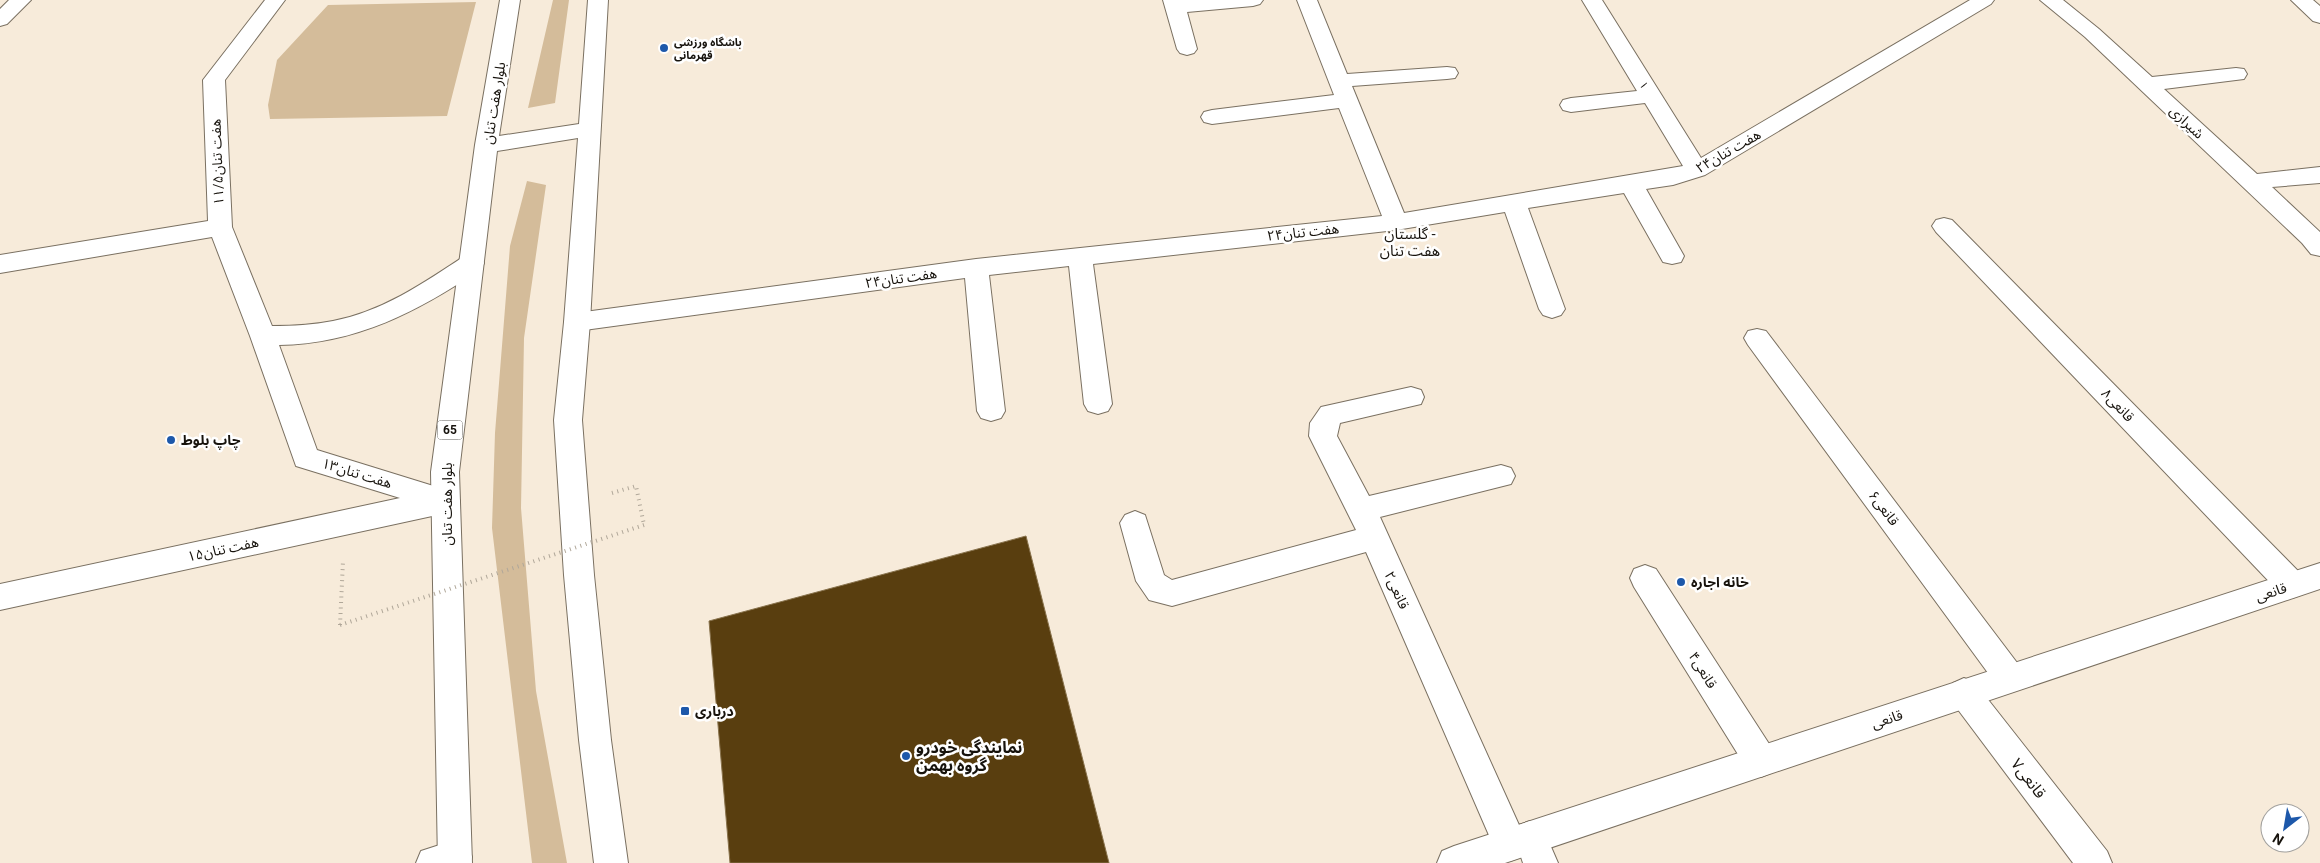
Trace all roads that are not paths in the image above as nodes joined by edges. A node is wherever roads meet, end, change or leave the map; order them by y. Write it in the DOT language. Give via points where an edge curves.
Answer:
graph roads {
  1 [pos="21,0"];
  2 [pos="275,0"];
  3 [pos="510,0"];
  4 [pos="598,0"];
  5 [pos="1252,0"];
  6 [pos="1307,0"];
  7 [pos="1592,0"];
  8 [pos="1984,0"];
  9 [pos="2050,0"];
  10 [pos="2301,0"];
  11 [pos="1174,3"];
  12 [pos="2320,17"];
  13 [pos="0,20"];
  14 [pos="1187,49"];
  15 [pos="1447,73"];
  16 [pos="2236,74"];
  17 [pos="2147,84"];
  18 [pos="1343,90"];
  19 [pos="1651,96"];
  20 [pos="1571,105"];
  21 [pos="1212,117"];
  22 [pos="589,129"];
  23 [pos="486,145"];
  24 [pos="1697,170"];
  25 [pos="2320,175"];
  26 [pos="2251,182"];
  27 [pos="1631,184"];
  28 [pos="1514,203"];
  29 [pos="1396,222"];
  30 [pos="1944,226"];
  31 [pos="220,227"];
  32 [pos="2320,248"];
  33 [pos="1080,256"];
  34 [pos="1672,256"];
  35 [pos="472,263"];
  36 [pos="0,264"];
  37 [pos="976,268"];
  38 [pos="1552,310"];
  39 [pos="577,322"];
  40 [pos="263,336"];
  41 [pos="1757,338"];
  42 [pos="1412,397"];
  43 [pos="1098,404"];
  44 [pos="991,411"];
  45 [pos="1501,476"];
  46 [pos="446,501"];
  47 [pos="1362,510"];
  48 [pos="1135,523"];
  49 [pos="1374,537"];
  50 [pos="1645,578"];
  51 [pos="2312,579"];
  52 [pos="0,597"];
  53 [pos="2010,678"];
  54 [pos="1964,693"];
  55 [pos="1760,761"];
  56 [pos="1527,848"];
  57 [pos="448,861"];
  58 [pos="611,863"];
  59 [pos="1454,863"];
  60 [pos="2095,863"];
  1 -- 13 [label="street"];
  2 -- 31 [label="street, ۱۱/۵هفت تنان" via="214,80"];
  3 -- 23 [label="street, بلوار هفت تنان / 65"];
  4 -- 22 [label="street"];
  5 -- 11 [label="street"];
  6 -- 18 [label="street"];
  7 -- 19 [label="street, ۱"];
  8 -- 24 [label="street, هفت تنان۲۴"];
  9 -- 17 [label="street, شیرازی" via="2092,33"];
  10 -- 12 [label="street"];
  11 -- 14 [label="street"];
  15 -- 18 [label="street"];
  16 -- 17 [label="street"];
  17 -- 26 [label="street, شیرازی"];
  18 -- 21 [label="street"];
  18 -- 29 [label="street"];
  19 -- 20 [label="street"];
  19 -- 24 [label="street, ۱"];
  22 -- 23 [label="street"];
  22 -- 39 [label="street"];
  23 -- 35 [label="street, بلوار هفت تنان / 65"];
  24 -- 27 [label="street, هفت تنان۲۴"];
  25 -- 26 [label="street"];
  26 -- 32 [label="street, شیرازی"];
  27 -- 28 [label="street, هفت تنان۲۴"];
  27 -- 34 [label="street"];
  28 -- 29 [label="street, هفت تنان۲۴"];
  28 -- 38 [label="street"];
  29 -- 33 [label="street, هفت تنان۲۴"];
  30 -- 51 [label="street, ۸قانعی"];
  31 -- 36 [label="street"];
  31 -- 40 [label="street, ۱۱/۵هفت تنان"];
  33 -- 37 [label="street, هفت تنان۲۴"];
  33 -- 43 [label="street"];
  35 -- 40 [label="street" via="422,297 365,322 314,334"];
  35 -- 46 [label="street, بلوار هفت تنان / 65" via="445,472"];
  37 -- 39 [label="street, هفت تنان۲۴"];
  37 -- 44 [label="street"];
  39 -- 58 [label="street" via="568,420 572,495 595,740"];
  40 -- 46 [label="street, ۱۳هفت تنان" via="306,458"];
  41 -- 53 [label="street, ۶قانعی"];
  42 -- 47 [label="street, ۲قانعی" via="1331,414 1324,423 1323,436"];
  45 -- 47 [label="street"];
  46 -- 52 [label="street, هفت تنان۱۵"];
  46 -- 57 [label="street, بلوار هفت تنان / 65"];
  47 -- 49 [label="street, ۲قانعی"];
  48 -- 49 [label="street" via="1151,580 1160,591 1172,593"];
  49 -- 56 [label="street, ۲قانعی"];
  50 -- 55 [label="street, ۴قانعی"];
  51 -- 53 [label="street, قانعی"];
  53 -- 54 [label="street, قانعی"];
  54 -- 55 [label="street, قانعی"];
  54 -- 60 [label="street, ۷قانعی"];
  55 -- 56 [label="street, قانعی"];
  56 -- 59 [label="street, قانعی"];
}
